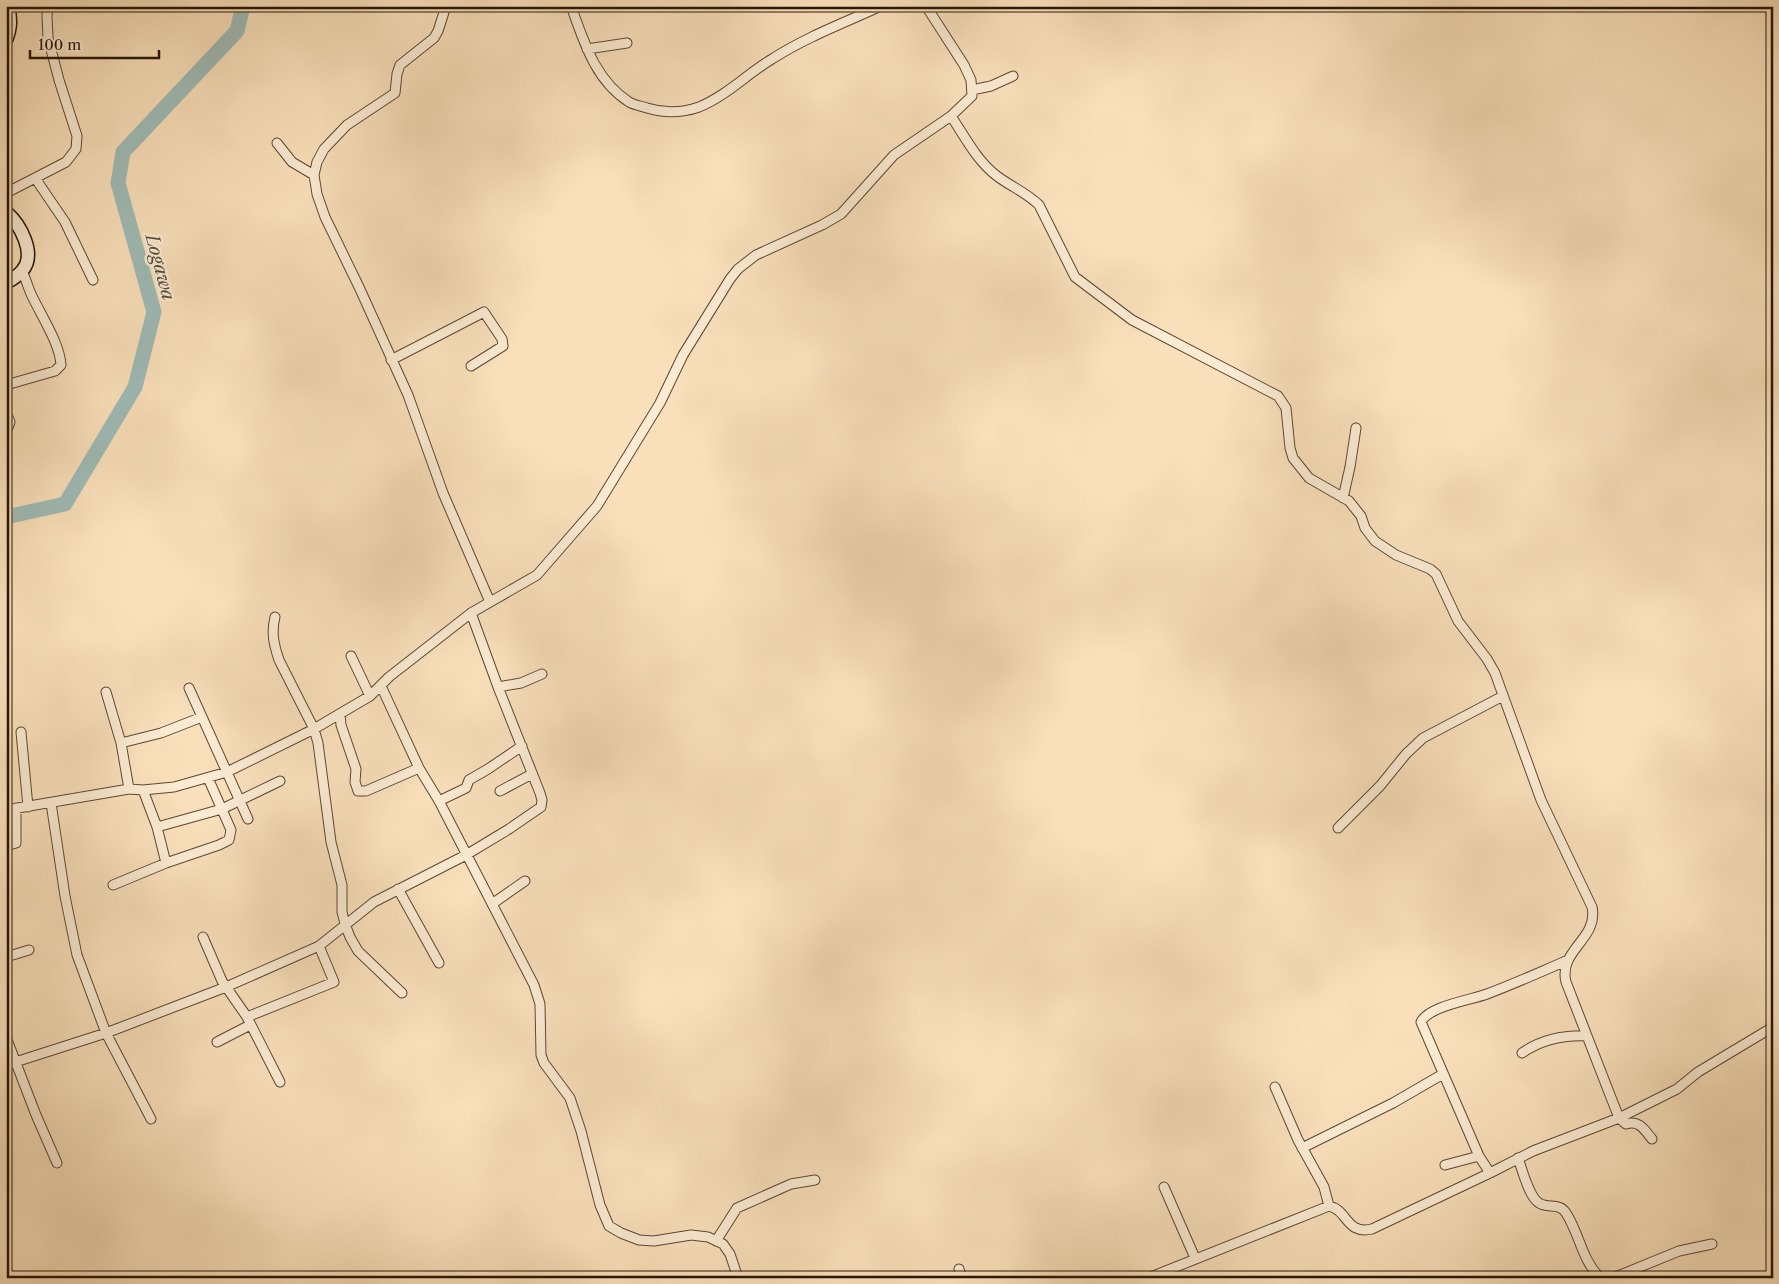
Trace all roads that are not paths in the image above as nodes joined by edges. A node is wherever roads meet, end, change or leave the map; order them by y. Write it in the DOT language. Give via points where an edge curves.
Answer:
graph roads {
  1 [pos="8,6"];
  2 [pos="48,6"];
  3 [pos="446,6"];
  4 [pos="571,6"];
  5 [pos="881,6"];
  6 [pos="926,6"];
  7 [pos="6,40"];
  8 [pos="627,43"];
  9 [pos="587,49"];
  10 [pos="1014,76"];
  11 [pos="972,90"];
  12 [pos="951,116"];
  13 [pos="277,143"];
  14 [pos="314,175"];
  15 [pos="35,178"];
  16 [pos="6,193"];
  17 [pos="6,212"];
  18 [pos="22,271"];
  19 [pos="93,280"];
  20 [pos="6,283"];
  21 [pos="391,360"];
  22 [pos="471,366"];
  23 [pos="6,386"];
  24 [pos="6,412"];
  25 [pos="1356,428"];
  26 [pos="6,433"];
  27 [pos="1342,498"];
  28 [pos="490,602"];
  29 [pos="471,614"];
  30 [pos="275,617"];
  31 [pos="351,656"];
  32 [pos="542,674"];
  33 [pos="381,686"];
  34 [pos="498,687"];
  35 [pos="189,688"];
  36 [pos="106,692"];
  37 [pos="370,696"];
  38 [pos="1503,696"];
  39 [pos="340,714"];
  40 [pos="202,717"];
  41 [pos="314,729"];
  42 [pos="21,732"];
  43 [pos="121,743"];
  44 [pos="522,746"];
  45 [pos="418,768"];
  46 [pos="227,772"];
  47 [pos="532,774"];
  48 [pos="208,778"];
  49 [pos="280,781"];
  50 [pos="129,789"];
  51 [pos="143,790"];
  52 [pos="500,791"];
  53 [pos="239,800"];
  54 [pos="439,801"];
  55 [pos="51,803"];
  56 [pos="28,807"];
  57 [pos="16,808"];
  58 [pos="222,809"];
  59 [pos="6,810"];
  60 [pos="248,819"];
  61 [pos="157,827"];
  62 [pos="1338,828"];
  63 [pos="6,846"];
  64 [pos="466,855"];
  65 [pos="166,863"];
  66 [pos="525,881"];
  67 [pos="113,885"];
  68 [pos="398,889"];
  69 [pos="492,904"];
  70 [pos="345,924"];
  71 [pos="203,937"];
  72 [pos="319,946"];
  73 [pos="29,950"];
  74 [pos="6,957"];
  75 [pos="1566,961"];
  76 [pos="439,963"];
  77 [pos="226,987"];
  78 [pos="402,992"];
  79 [pos="249,1021"];
  80 [pos="1773,1027"];
  81 [pos="106,1033"];
  82 [pos="1587,1036"];
  83 [pos="6,1037"];
  84 [pos="217,1042"];
  85 [pos="1522,1053"];
  86 [pos="16,1063"];
  87 [pos="6,1065"];
  88 [pos="1443,1074"];
  89 [pos="280,1082"];
  90 [pos="1275,1087"];
  91 [pos="1619,1118"];
  92 [pos="151,1119"];
  93 [pos="1652,1139"];
  94 [pos="1302,1148"];
  95 [pos="1479,1156"];
  96 [pos="1518,1158"];
  97 [pos="57,1163"];
  98 [pos="1445,1165"];
  99 [pos="1490,1173"];
  100 [pos="816,1180"];
  101 [pos="1164,1187"];
  102 [pos="1329,1206"];
  103 [pos="716,1241"];
  104 [pos="1712,1244"];
  105 [pos="1195,1258"];
  106 [pos="738,1278"];
  107 [pos="1148,1278"];
  108 [pos="1600,1278"];
  109 [pos="1613,1278"];
  1 -- 7 [label="main road" via="11,18"];
  2 -- 15 [label="street" via="50,45 77,144 69,160"];
  3 -- 14 [label="street" via="434,38 400,65 395,93 337,134 317,162"];
  4 -- 9 [label="street"];
  5 -- 9 [label="street" via="771,59 698,107 678,112 657,111 630,103 610,87"];
  6 -- 11 [label="street" via="964,65"];
  8 -- 9 [label="street"];
  10 -- 11 [label="street"];
  11 -- 12 [label="street" via="972,96"];
  12 -- 27 [label="street" via="983,164 1039,204 1075,277 1132,320 1278,396 1286,408 1293,458 1310,478"];
  12 -- 28 [label="street" via="894,155 841,214 756,255 738,269 597,506 537,575"];
  13 -- 14 [label="street" via="292,162"];
  14 -- 21 [label="street" via="325,217"];
  15 -- 16 [label="street"];
  15 -- 19 [label="street" via="69,229"];
  17 -- 18 [label="main road" via="17,223 26,244 28,254"];
  18 -- 20 [label="main road"];
  18 -- 23 [label="street" via="61,365 55,371"];
  21 -- 22 [label="street" via="486,313 503,346"];
  21 -- 28 [label="street"];
  24 -- 26 [label="street" via="10,425"];
  25 -- 27 [label="street"];
  27 -- 38 [label="street" via="1362,516 1365,528 1375,541 1436,574 1458,621 1492,667"];
  28 -- 29 [label="street"];
  29 -- 33 [label="street" via="388,677"];
  29 -- 34 [label="street"];
  30 -- 41 [label="street" via="272,636 277,654"];
  31 -- 37 [label="street"];
  32 -- 34 [label="street"];
  33 -- 37 [label="street"];
  33 -- 45 [label="street"];
  34 -- 44 [label="street"];
  35 -- 40 [label="street"];
  36 -- 43 [label="street"];
  37 -- 39 [label="street"];
  38 -- 62 [label="street" via="1423,738"];
  38 -- 75 [label="street" via="1541,800 1592,907 1593,920 1587,933"];
  39 -- 41 [label="street"];
  39 -- 45 [label="street" via="356,769 358,792 366,792"];
  40 -- 43 [label="street" via="161,733"];
  40 -- 46 [label="street"];
  41 -- 46 [label="street"];
  41 -- 70 [label="street" via="342,885"];
  42 -- 56 [label="street"];
  43 -- 50 [label="street"];
  44 -- 47 [label="street"];
  44 -- 54 [label="street" via="469,780 466,788"];
  45 -- 54 [label="street"];
  46 -- 48 [label="street"];
  46 -- 53 [label="street"];
  47 -- 52 [label="street"];
  47 -- 64 [label="street" via="542,800 540,807"];
  48 -- 51 [label="street" via="174,787"];
  48 -- 58 [label="street"];
  49 -- 53 [label="street"];
  50 -- 51 [label="street"];
  50 -- 55 [label="street"];
  51 -- 61 [label="street"];
  53 -- 58 [label="street"];
  53 -- 60 [label="street"];
  54 -- 64 [label="street"];
  55 -- 56 [label="street"];
  55 -- 81 [label="street" via="77,955"];
  56 -- 57 [label="street"];
  57 -- 59 [label="street"];
  57 -- 63 [label="street" via="16,843"];
  58 -- 61 [label="street"];
  58 -- 65 [label="street" via="231,830 229,840"];
  61 -- 65 [label="street"];
  64 -- 68 [label="street"];
  64 -- 69 [label="street"];
  65 -- 67 [label="street"];
  66 -- 69 [label="street"];
  68 -- 70 [label="street"];
  68 -- 76 [label="street"];
  69 -- 103 [label="street" via="534,985 540,1004 541,1055 570,1098 609,1226 639,1240 692,1236"];
  70 -- 72 [label="street"];
  70 -- 78 [label="street" via="358,951"];
  71 -- 77 [label="street"];
  72 -- 77 [label="street"];
  72 -- 79 [label="street" via="334,982"];
  73 -- 74 [label="street"];
  75 -- 82 [label="street" via="1566,982"];
  75 -- 88 [label="street" via="1423,1018 1421,1025"];
  77 -- 79 [label="street"];
  77 -- 81 [label="street"];
  79 -- 84 [label="street"];
  79 -- 89 [label="street"];
  80 -- 91 [label="street" via="1677,1088"];
  81 -- 86 [label="street"];
  81 -- 92 [label="street"];
  82 -- 85 [label="street" via="1570,1035 1547,1041"];
  82 -- 91 [label="street"];
  83 -- 86 [label="street"];
  86 -- 87 [label="street"];
  86 -- 97 [label="street"];
  88 -- 94 [label="street"];
  88 -- 95 [label="street"];
  90 -- 94 [label="street"];
  91 -- 93 [label="street" via="1626,1124 1632,1122 1641,1126"];
  91 -- 96 [label="street"];
  94 -- 102 [label="street" via="1324,1187"];
  95 -- 98 [label="street"];
  95 -- 99 [label="street"];
  96 -- 99 [label="street"];
  96 -- 108 [label="street" via="1534,1198 1539,1204 1564,1210 1584,1255"];
  99 -- 102 [label="street" via="1372,1229 1362,1231 1353,1227 1333,1206"];
  100 -- 103 [label="street" via="792,1184 737,1208"];
  101 -- 105 [label="street"];
  102 -- 105 [label="street"];
  103 -- 106 [label="street" via="723,1244 730,1254"];
  104 -- 109 [label="street" via="1679,1251"];
  105 -- 107 [label="street"];
}
